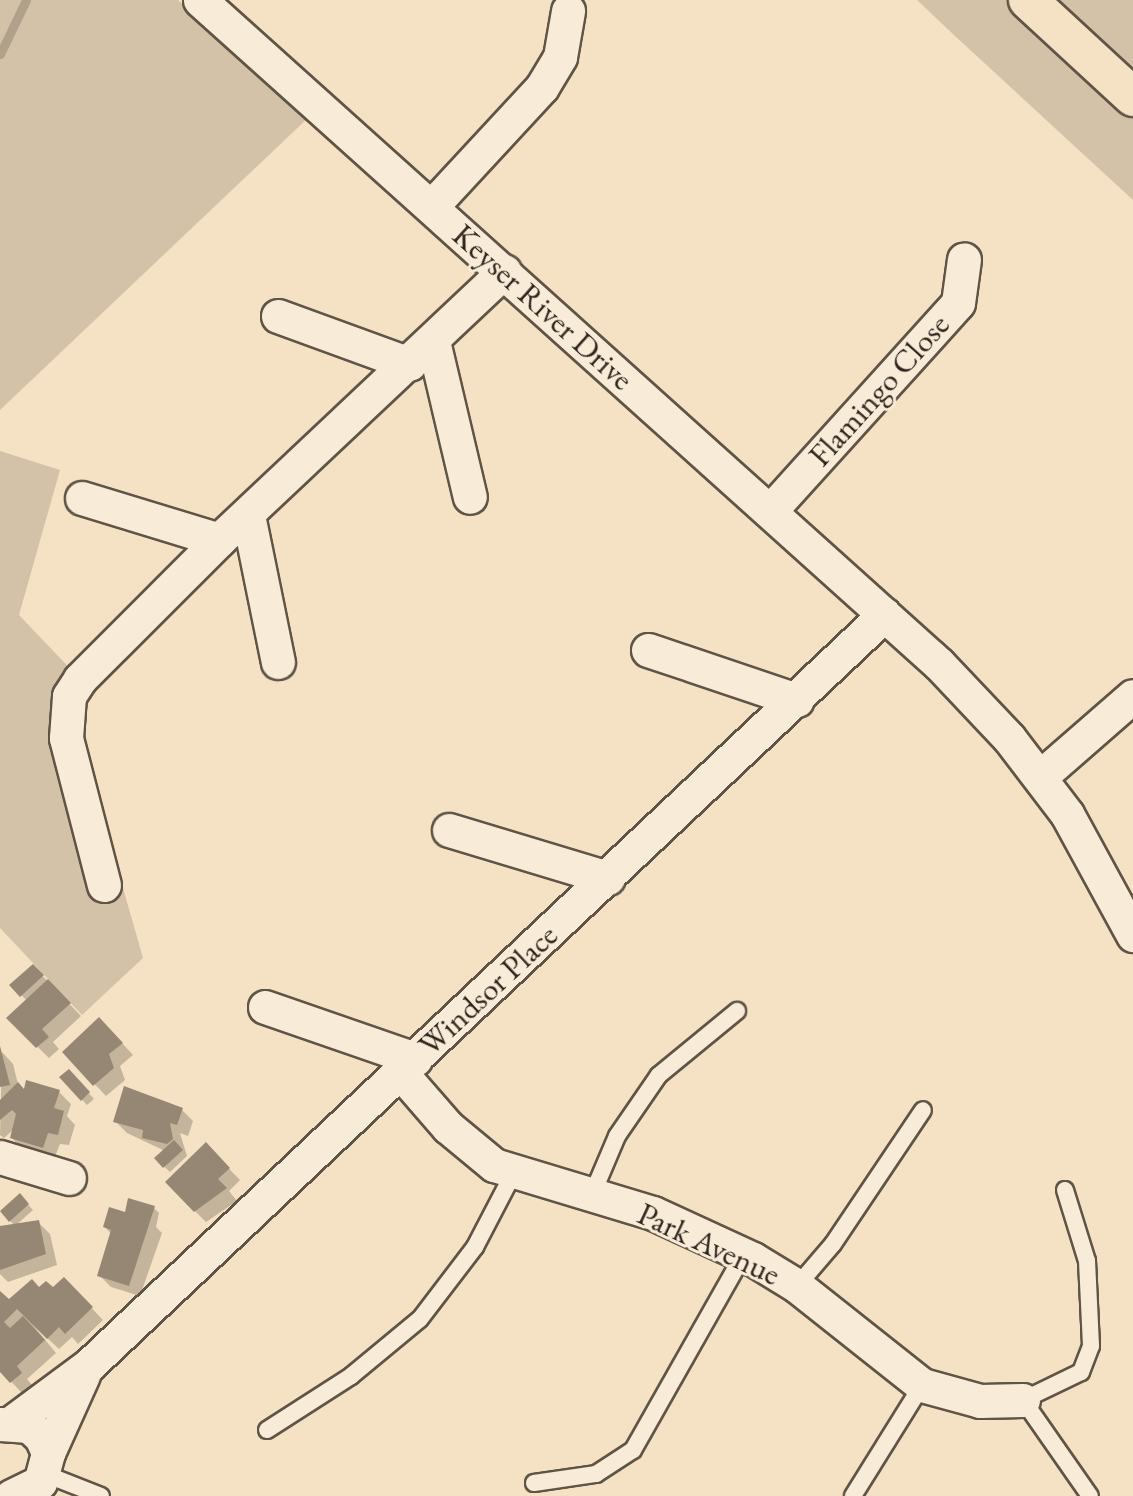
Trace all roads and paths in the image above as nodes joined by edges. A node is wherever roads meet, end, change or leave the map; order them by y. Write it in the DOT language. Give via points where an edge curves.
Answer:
graph roads {
  1 [pos="200,0"];
  2 [pos="1028,0"];
  3 [pos="568,11"];
  4 [pos="1133,97"];
  5 [pos="431,207"];
  6 [pos="964,259"];
  7 [pos="504,271"];
  8 [pos="278,316"];
  9 [pos="433,341"];
  10 [pos="410,364"];
  11 [pos="470,497"];
  12 [pos="82,498"];
  13 [pos="770,511"];
  14 [pos="248,515"];
  15 [pos="219,540"];
  16 [pos="884,615"];
  17 [pos="648,650"];
  18 [pos="278,662"];
  19 [pos="1133,696"];
  20 [pos="797,700"];
  21 [pos="1040,777"];
  22 [pos="449,830"];
  23 [pos="608,878"];
  24 [pos="104,885"];
  25 [pos="1133,935"];
  26 [pos="265,1007"];
  27 [pos="737,1011"];
  28 [pos="408,1066"];
  29 [pos="923,1110"];
  30 [pos="0,1157"];
  31 [pos="513,1174"];
  32 [pos="69,1178"];
  33 [pos="1065,1190"];
  34 [pos="592,1195"];
  35 [pos="744,1254"];
  36 [pos="797,1286"];
  37 [pos="90,1364"];
  38 [pos="922,1385"];
  39 [pos="1023,1400"];
  40 [pos="6,1423"];
  41 [pos="267,1430"];
  42 [pos="534,1483"];
  43 [pos="25,1486"];
  44 [pos="101,1496"];
  45 [pos="853,1496"];
  46 [pos="1090,1496"];
  1 -- 5 [label="street, Keyser River Drive"];
  2 -- 4 [label="highway"];
  3 -- 5 [label="street" via="560,57 542,87"];
  5 -- 7 [label="street, Keyser River Drive"];
  6 -- 13 [label="street, Flamingo Close" via="958,303"];
  7 -- 9 [label="street"];
  7 -- 13 [label="street, Keyser River Drive"];
  8 -- 10 [label="street"];
  9 -- 10 [label="street"];
  9 -- 11 [label="street"];
  10 -- 14 [label="street"];
  12 -- 15 [label="street"];
  13 -- 16 [label="street, Keyser River Drive"];
  14 -- 15 [label="street"];
  14 -- 18 [label="street"];
  15 -- 24 [label="street" via="80,679 69,696 66,737"];
  16 -- 20 [label="street, Windsor Place"];
  16 -- 21 [label="street, Keyser River Drive" via="967,693"];
  17 -- 20 [label="street"];
  19 -- 21 [label="street"];
  20 -- 23 [label="street, Windsor Place"];
  21 -- 25 [label="street, Keyser River Drive" via="1085,844"];
  22 -- 23 [label="street"];
  23 -- 28 [label="street, Windsor Place"];
  26 -- 28 [label="street"];
  27 -- 34 [label="lane" via="659,1075 617,1136"];
  28 -- 31 [label="street, Park Avenue" via="474,1153"];
  28 -- 37 [label="street, Windsor Place"];
  29 -- 36 [label="lane" via="833,1244"];
  30 -- 32 [label="street"];
  31 -- 34 [label="street, Park Avenue"];
  31 -- 41 [label="lane" via="475,1247 420,1319 351,1376"];
  33 -- 39 [label="lane" via="1087,1261 1091,1346 1081,1372"];
  34 -- 35 [label="street, Park Avenue" via="653,1213"];
  35 -- 36 [label="street, Park Avenue"];
  35 -- 42 [label="lane" via="633,1451 596,1474"];
  36 -- 38 [label="street, Park Avenue"];
  37 -- 40 [label="street, Windsor Place"];
  37 -- 43 [label="street, Windsor Place"];
  38 -- 39 [label="street, Park Avenue" via="980,1401"];
  38 -- 45 [label="lane"];
  39 -- 46 [label="lane"];
  40 -- 43 [label="street" via="29,1426 41,1437"];
  43 -- 44 [label="lane"];
}
